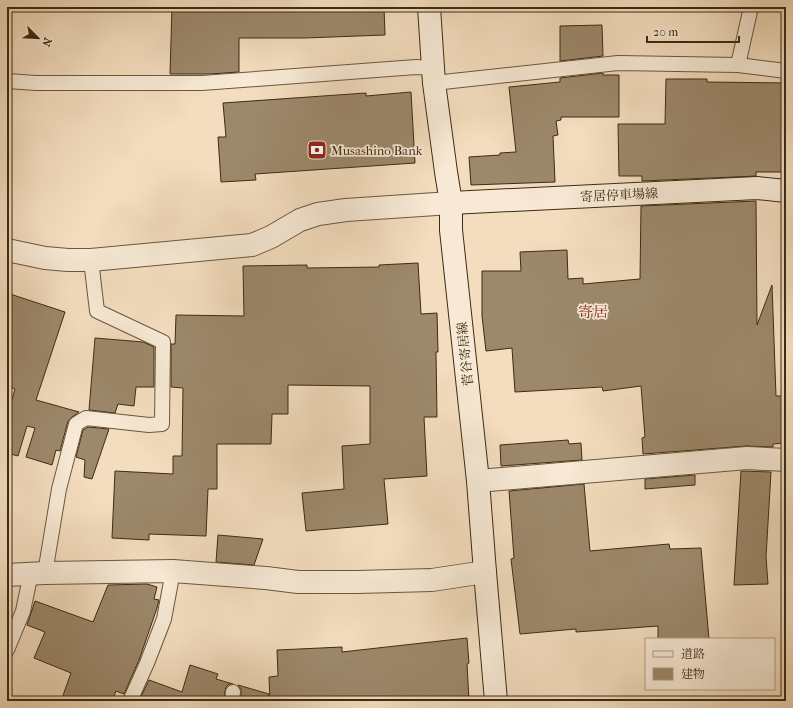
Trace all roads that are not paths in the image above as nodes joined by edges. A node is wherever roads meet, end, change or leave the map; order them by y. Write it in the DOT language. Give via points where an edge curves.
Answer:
graph roads {
  1 [pos="429,7"];
  2 [pos="751,7"];
  3 [pos="738,65"];
  4 [pos="786,71"];
  5 [pos="434,75"];
  6 [pos="7,81"];
  7 [pos="786,191"];
  8 [pos="451,203"];
  9 [pos="7,250"];
  10 [pos="91,260"];
  11 [pos="786,460"];
  12 [pos="478,482"];
  13 [pos="173,572"];
  14 [pos="485,572"];
  15 [pos="38,573"];
  16 [pos="7,575"];
  17 [pos="7,650"];
  18 [pos="130,701"];
  19 [pos="496,701"];
  1 -- 5 [label="street, 菅谷寄居線"];
  2 -- 3 [label="lane"];
  3 -- 4 [label="lane"];
  3 -- 5 [label="lane" via="618,64"];
  5 -- 6 [label="lane" via="416,67 202,82"];
  5 -- 8 [label="street, 菅谷寄居線"];
  7 -- 8 [label="street, 寄居停車場線" via="757,188"];
  8 -- 10 [label="street, 寄居停車場線" via="318,214 300,220 252,245"];
  8 -- 12 [label="street, 菅谷寄居線" via="451,230"];
  9 -- 10 [label="street, 寄居停車場線" via="45,258"];
  10 -- 15 [label="lane" via="97,311 164,342 162,424 149,425 86,418 76,424"];
  11 -- 12 [label="street" via="747,458"];
  12 -- 14 [label="street, 菅谷寄居線"];
  13 -- 14 [label="street" via="298,582 349,582 432,580"];
  13 -- 15 [label="street"];
  13 -- 18 [label="lane" via="164,618"];
  14 -- 19 [label="street, 菅谷寄居線"];
  15 -- 16 [label="street"];
  15 -- 17 [label="lane"];
}
